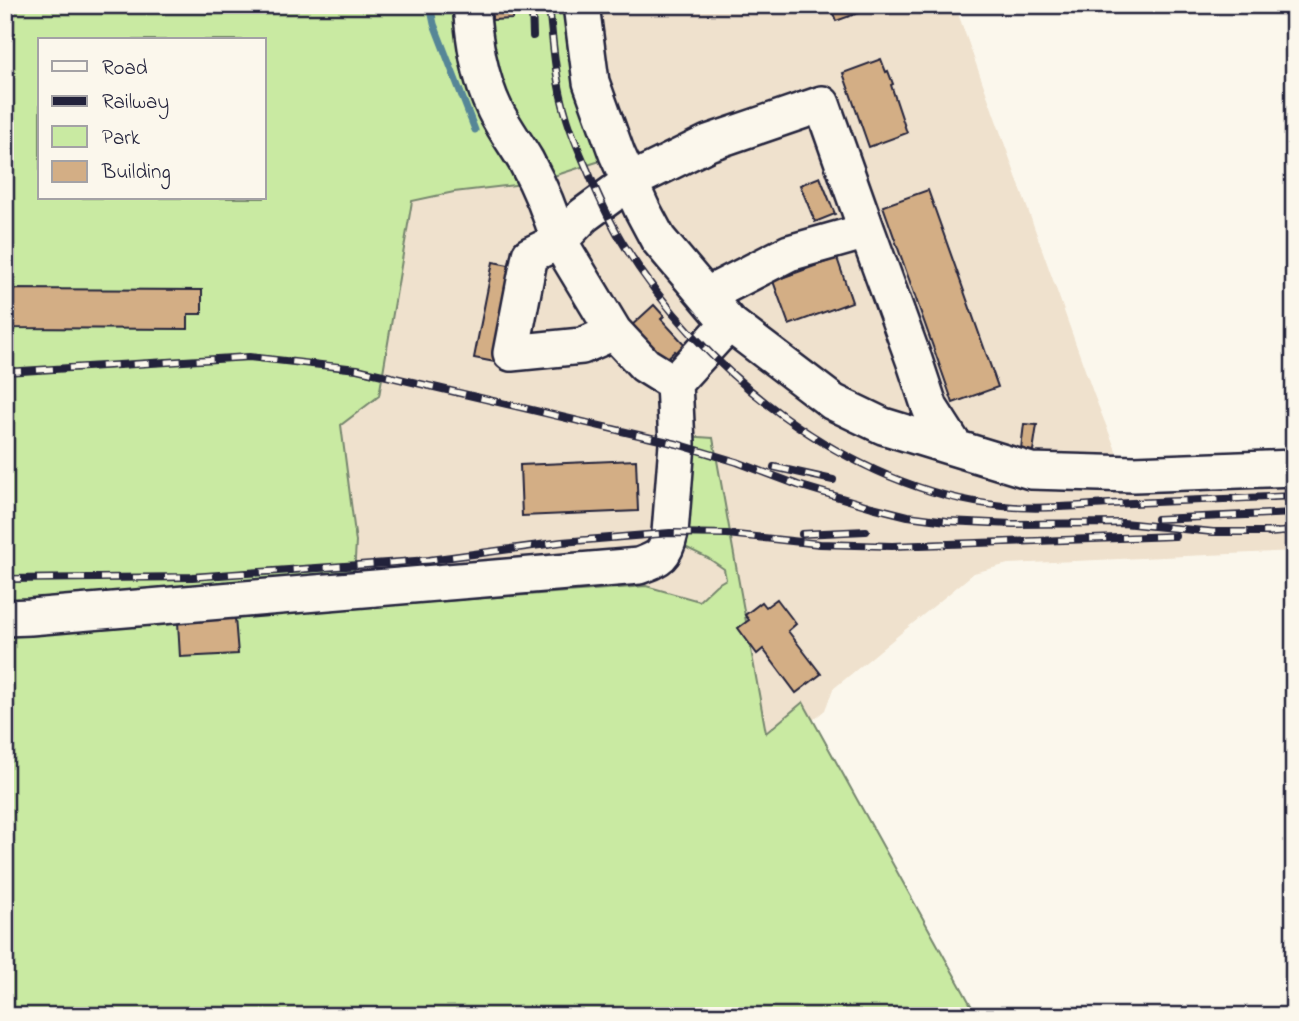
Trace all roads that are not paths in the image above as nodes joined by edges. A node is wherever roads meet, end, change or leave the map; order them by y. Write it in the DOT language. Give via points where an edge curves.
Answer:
graph roads {
  1 [pos="471,5"];
  2 [pos="581,5"];
  3 [pos="629,182"];
  4 [pos="867,232"];
  5 [pos="559,241"];
  6 [pos="707,295"];
  7 [pos="729,323"];
  8 [pos="614,332"];
  9 [pos="674,383"];
  10 [pos="955,447"];
  11 [pos="1294,468"];
  12 [pos="5,618"];
  1 -- 5 [label="lane" via="473,40 486,87 549,207"];
  2 -- 3 [label="lane" via="591,82"];
  3 -- 4 [label="lane" via="708,143 822,104"];
  3 -- 5 [label="lane" via="584,215"];
  3 -- 6 [label="lane" via="658,239"];
  4 -- 6 [label="lane" via="789,253"];
  4 -- 10 [label="lane" via="930,408"];
  5 -- 8 [label="lane"];
  5 -- 8 [label="lane" via="530,255 511,353 582,346"];
  6 -- 7 [label="lane"];
  7 -- 9 [label="lane"];
  7 -- 10 [label="lane" via="833,401 883,426"];
  8 -- 9 [label="lane" via="645,365"];
  9 -- 12 [label="lane" via="677,444 670,533 660,558 639,566"];
  10 -- 11 [label="lane" via="1031,471 1134,474"];
}
